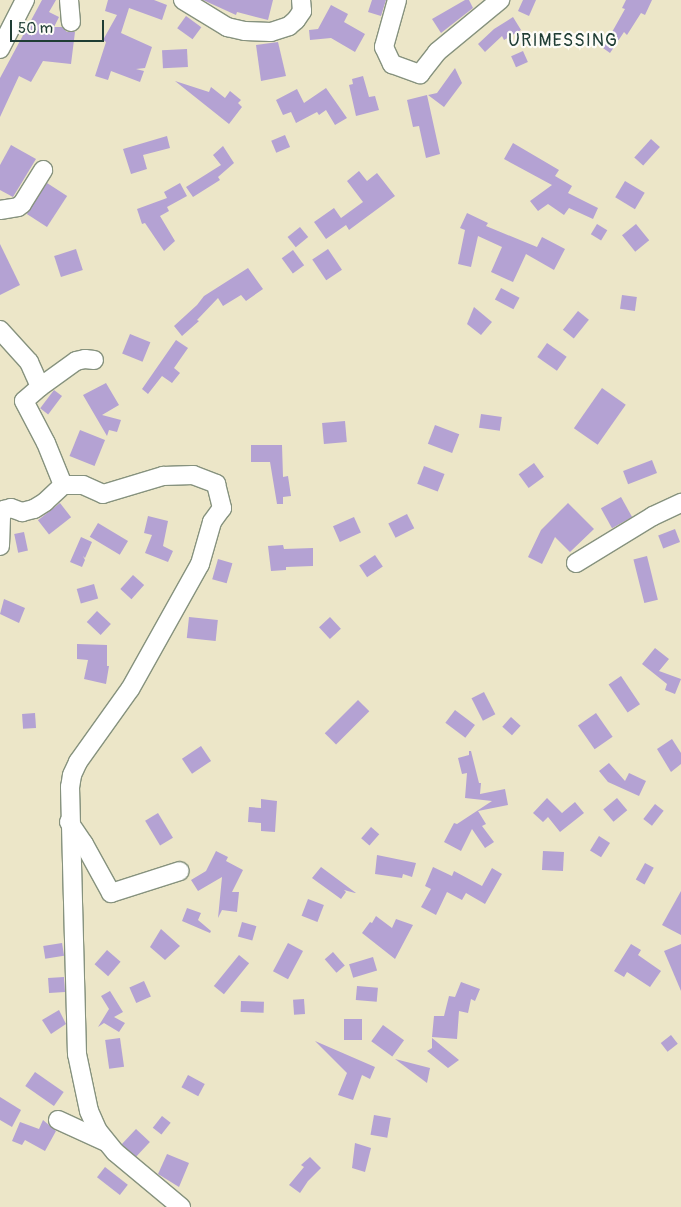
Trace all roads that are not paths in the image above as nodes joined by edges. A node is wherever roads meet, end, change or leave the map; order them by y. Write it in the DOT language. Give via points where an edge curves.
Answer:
graph roads {
  1 [pos="25,0"];
  2 [pos="69,0"];
  3 [pos="183,0"];
  4 [pos="301,0"];
  5 [pos="397,0"];
  6 [pos="500,0"];
  7 [pos="71,22"];
  8 [pos="0,49"];
  9 [pos="43,170"];
  10 [pos="0,210"];
  11 [pos="0,330"];
  12 [pos="94,360"];
  13 [pos="40,387"];
  14 [pos="63,485"];
  15 [pos="681,503"];
  16 [pos="0,546"];
  17 [pos="576,563"];
  18 [pos="69,822"];
  19 [pos="180,871"];
  20 [pos="58,1120"];
  21 [pos="107,1142"];
  22 [pos="180,1207"];
  1 -- 8 [label="street"];
  2 -- 7 [label="street"];
  3 -- 4 [label="street" via="227,27 271,32 296,20 302,11"];
  5 -- 6 [label="street" via="384,47 392,64 420,74 437,52"];
  9 -- 10 [label="street" via="22,204"];
  11 -- 13 [label="street" via="29,362"];
  12 -- 13 [label="street" via="76,361"];
  13 -- 14 [label="street" via="24,401 46,442"];
  14 -- 16 [label="street" via="34,509 22,512 11,508 4,510"];
  14 -- 18 [label="street" via="83,484 103,494 163,476 193,475 216,484 222,508 212,522 200,564 130,689 72,775"];
  15 -- 17 [label="street"];
  18 -- 19 [label="street" via="111,893"];
  18 -- 21 [label="street" via="77,1054 89,1111"];
  20 -- 21 [label="street"];
  21 -- 22 [label="street"];
}
